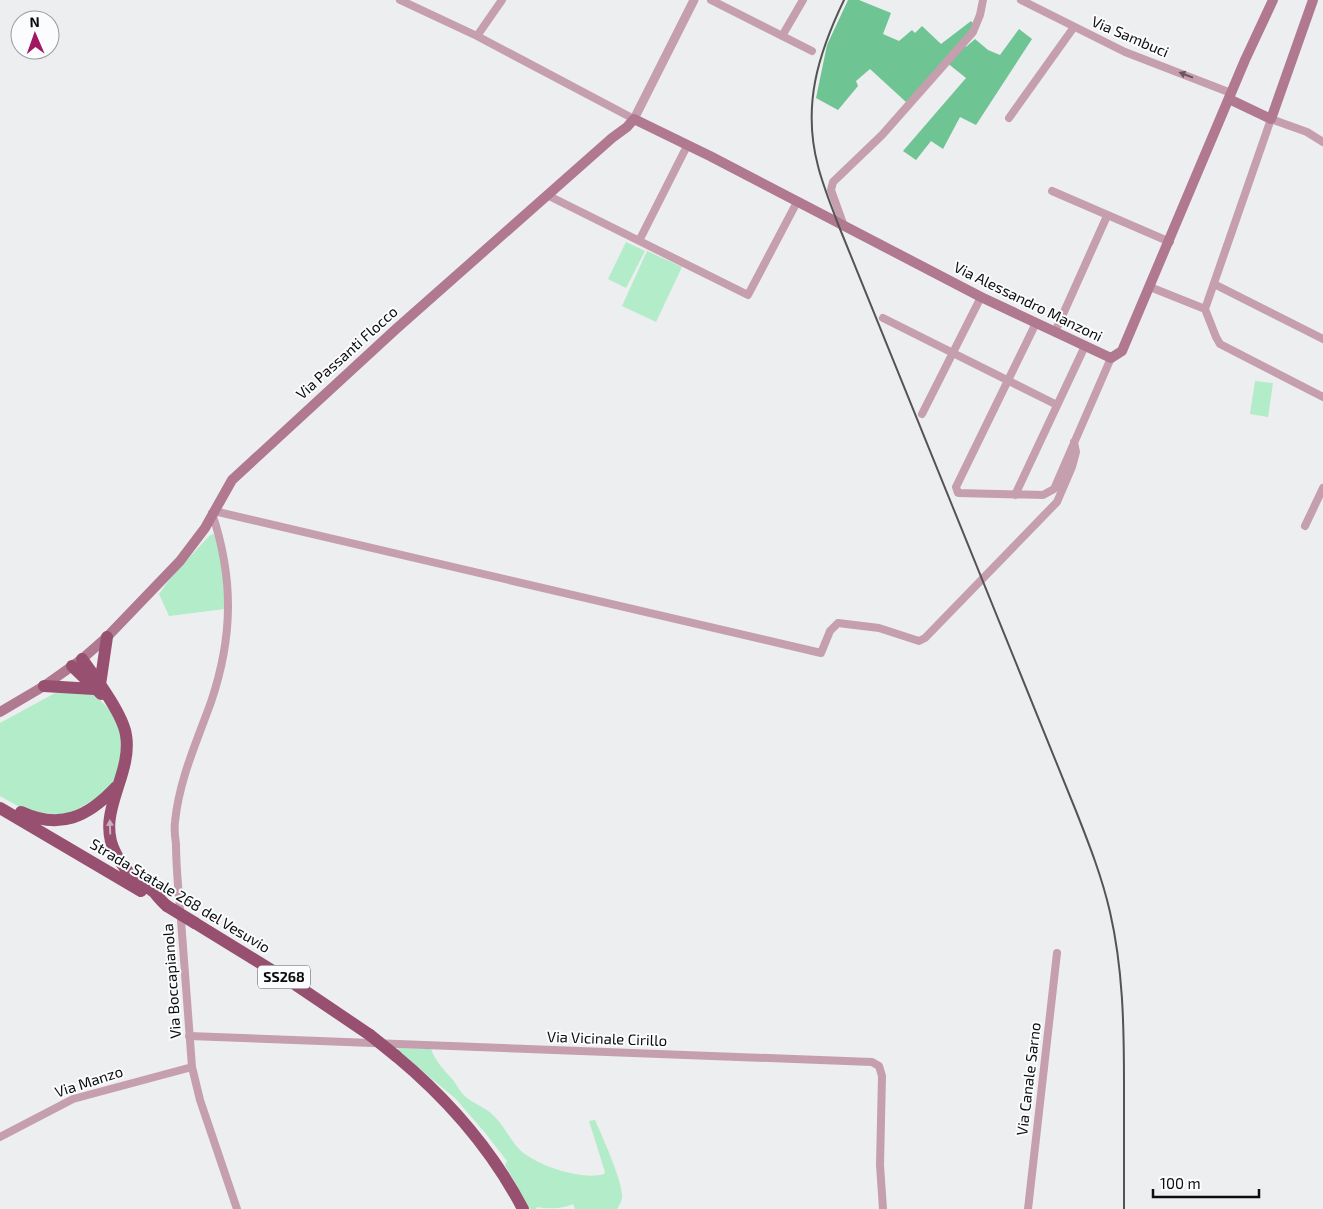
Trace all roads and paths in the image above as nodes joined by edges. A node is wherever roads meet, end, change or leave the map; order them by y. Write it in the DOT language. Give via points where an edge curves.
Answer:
graph roads {
  1 [pos="400,0"];
  2 [pos="502,0"];
  3 [pos="694,0"];
  4 [pos="710,0"];
  5 [pos="803,0"];
  6 [pos="983,0"];
  7 [pos="1021,0"];
  8 [pos="1273,0"];
  9 [pos="1313,0"];
  10 [pos="1074,27"];
  11 [pos="477,36"];
  12 [pos="782,36"];
  13 [pos="812,51"];
  14 [pos="1230,96"];
  15 [pos="1009,118"];
  16 [pos="634,119"];
  17 [pos="1271,119"];
  18 [pos="1323,142"];
  19 [pos="687,146"];
  20 [pos="1052,191"];
  21 [pos="547,195"];
  22 [pos="797,202"];
  23 [pos="1107,216"];
  24 [pos="844,226"];
  25 [pos="641,237"];
  26 [pos="1170,242"];
  27 [pos="1214,284"];
  28 [pos="1150,287"];
  29 [pos="981,297"];
  30 [pos="1205,309"];
  31 [pos="883,318"];
  32 [pos="1036,323"];
  33 [pos="1055,332"];
  34 [pos="1323,339"];
  35 [pos="1085,346"];
  36 [pos="953,354"];
  37 [pos="1111,358"];
  38 [pos="1008,381"];
  39 [pos="1323,397"];
  40 [pos="1057,405"];
  41 [pos="922,414"];
  42 [pos="1074,442"];
  43 [pos="1323,488"];
  44 [pos="1015,495"];
  45 [pos="213,512"];
  46 [pos="1305,526"];
  47 [pos="107,637"];
  48 [pos="77,663"];
  49 [pos="44,686"];
  50 [pos="97,687"];
  51 [pos="0,712"];
  52 [pos="118,786"];
  53 [pos="0,801"];
  54 [pos="0,808"];
  55 [pos="167,906"];
  56 [pos="1057,953"];
  57 [pos="190,1036"];
  58 [pos="192,1067"];
  59 [pos="0,1137"];
  60 [pos="237,1209"];
  61 [pos="524,1209"];
  62 [pos="883,1209"];
  63 [pos="1028,1209"];
  1 -- 11 [label="street"];
  2 -- 11 [label="street"];
  3 -- 16 [label="street, Via Passanti Flocco"];
  4 -- 12 [label="street"];
  5 -- 12 [label="street"];
  6 -- 24 [label="street" via="973,32 882,135 833,182 831,190"];
  7 -- 10 [label="street, Via Sambuci"];
  8 -- 14 [label="main road, Via Alessandro Manzoni"];
  9 -- 17 [label="main road"];
  14 -- 10 [label="street, Via Sambuci, one-way"];
  10 -- 15 [label="street"];
  11 -- 16 [label="street"];
  12 -- 13 [label="street"];
  14 -- 17 [label="main road"];
  14 -- 26 [label="main road, Via Alessandro Manzoni"];
  16 -- 19 [label="main road, Via Alessandro Manzoni"];
  16 -- 21 [label="main road, Via Passanti Flocco"];
  17 -- 18 [label="street" via="1307,132"];
  17 -- 27 [label="street"];
  19 -- 22 [label="main road, Via Alessandro Manzoni"];
  19 -- 25 [label="street"];
  20 -- 23 [label="street"];
  21 -- 22 [label="street" via="748,295"];
  21 -- 45 [label="main road, Via Passanti Flocco" via="232,480"];
  22 -- 24 [label="main road, Via Alessandro Manzoni"];
  23 -- 26 [label="street"];
  23 -- 33 [label="street"];
  24 -- 29 [label="main road, Via Alessandro Manzoni"];
  26 -- 28 [label="main road, Via Alessandro Manzoni"];
  27 -- 30 [label="street"];
  27 -- 34 [label="street"];
  28 -- 30 [label="street"];
  28 -- 37 [label="main road, Via Alessandro Manzoni" via="1122,351"];
  29 -- 32 [label="main road, Via Alessandro Manzoni"];
  29 -- 36 [label="street"];
  30 -- 39 [label="street" via="1220,344"];
  31 -- 36 [label="street"];
  32 -- 33 [label="main road, Via Alessandro Manzoni"];
  32 -- 38 [label="street"];
  33 -- 35 [label="main road, Via Alessandro Manzoni"];
  35 -- 37 [label="main road, Via Alessandro Manzoni"];
  35 -- 40 [label="street"];
  36 -- 38 [label="street"];
  36 -- 41 [label="street"];
  37 -- 42 [label="street"];
  38 -- 40 [label="street"];
  38 -- 44 [label="street" via="956,487 958,493"];
  40 -- 44 [label="street"];
  42 -- 44 [label="street" via="1054,489 1043,495"];
  42 -- 45 [label="street" via="1076,452 1072,467 1057,502 925,638 919,641 879,628 838,623 830,631 821,653"];
  43 -- 46 [label="street"];
  45 -- 47 [label="main road, Via Passanti Flocco" via="180,561"];
  45 -- 57 [label="street, Via Boccapianola" via="227,570 227,635 214,691 188,764 175,822"];
  47 -- 48 [label="main road, Via Passanti Flocco"];
  47 -- 50 [label="highway"];
  48 -- 49 [label="main road, Via Passanti Flocco"];
  48 -- 50 [label="highway"];
  49 -- 50 [label="highway"];
  49 -- 51 [label="main road, Via Passanti Flocco"];
  50 -- 52 [label="highway" via="110,701 126,734 126,765"];
  52 -- 53 [label="highway" via="95,808 64,820 35,818"];
  55 -- 52 [label="highway, one-way" via="126,870 115,853 110,835 110,816"];
  54 -- 55 [label="highway, Strada Statale 268 del Vesuvio / SS268"];
  55 -- 61 [label="highway, Strada Statale 268 del Vesuvio / SS268, bridge" via="296,985 370,1036 427,1082 492,1157"];
  56 -- 63 [label="street, Via Canale Sarno"];
  57 -- 58 [label="street, Via Boccapianola"];
  57 -- 62 [label="street, Via Vicinale Cirillo" via="872,1062 879,1066 882,1076 880,1165"];
  58 -- 59 [label="street, Via Manzo" via="73,1099"];
  58 -- 60 [label="street, Via Boccapianola"];
}
